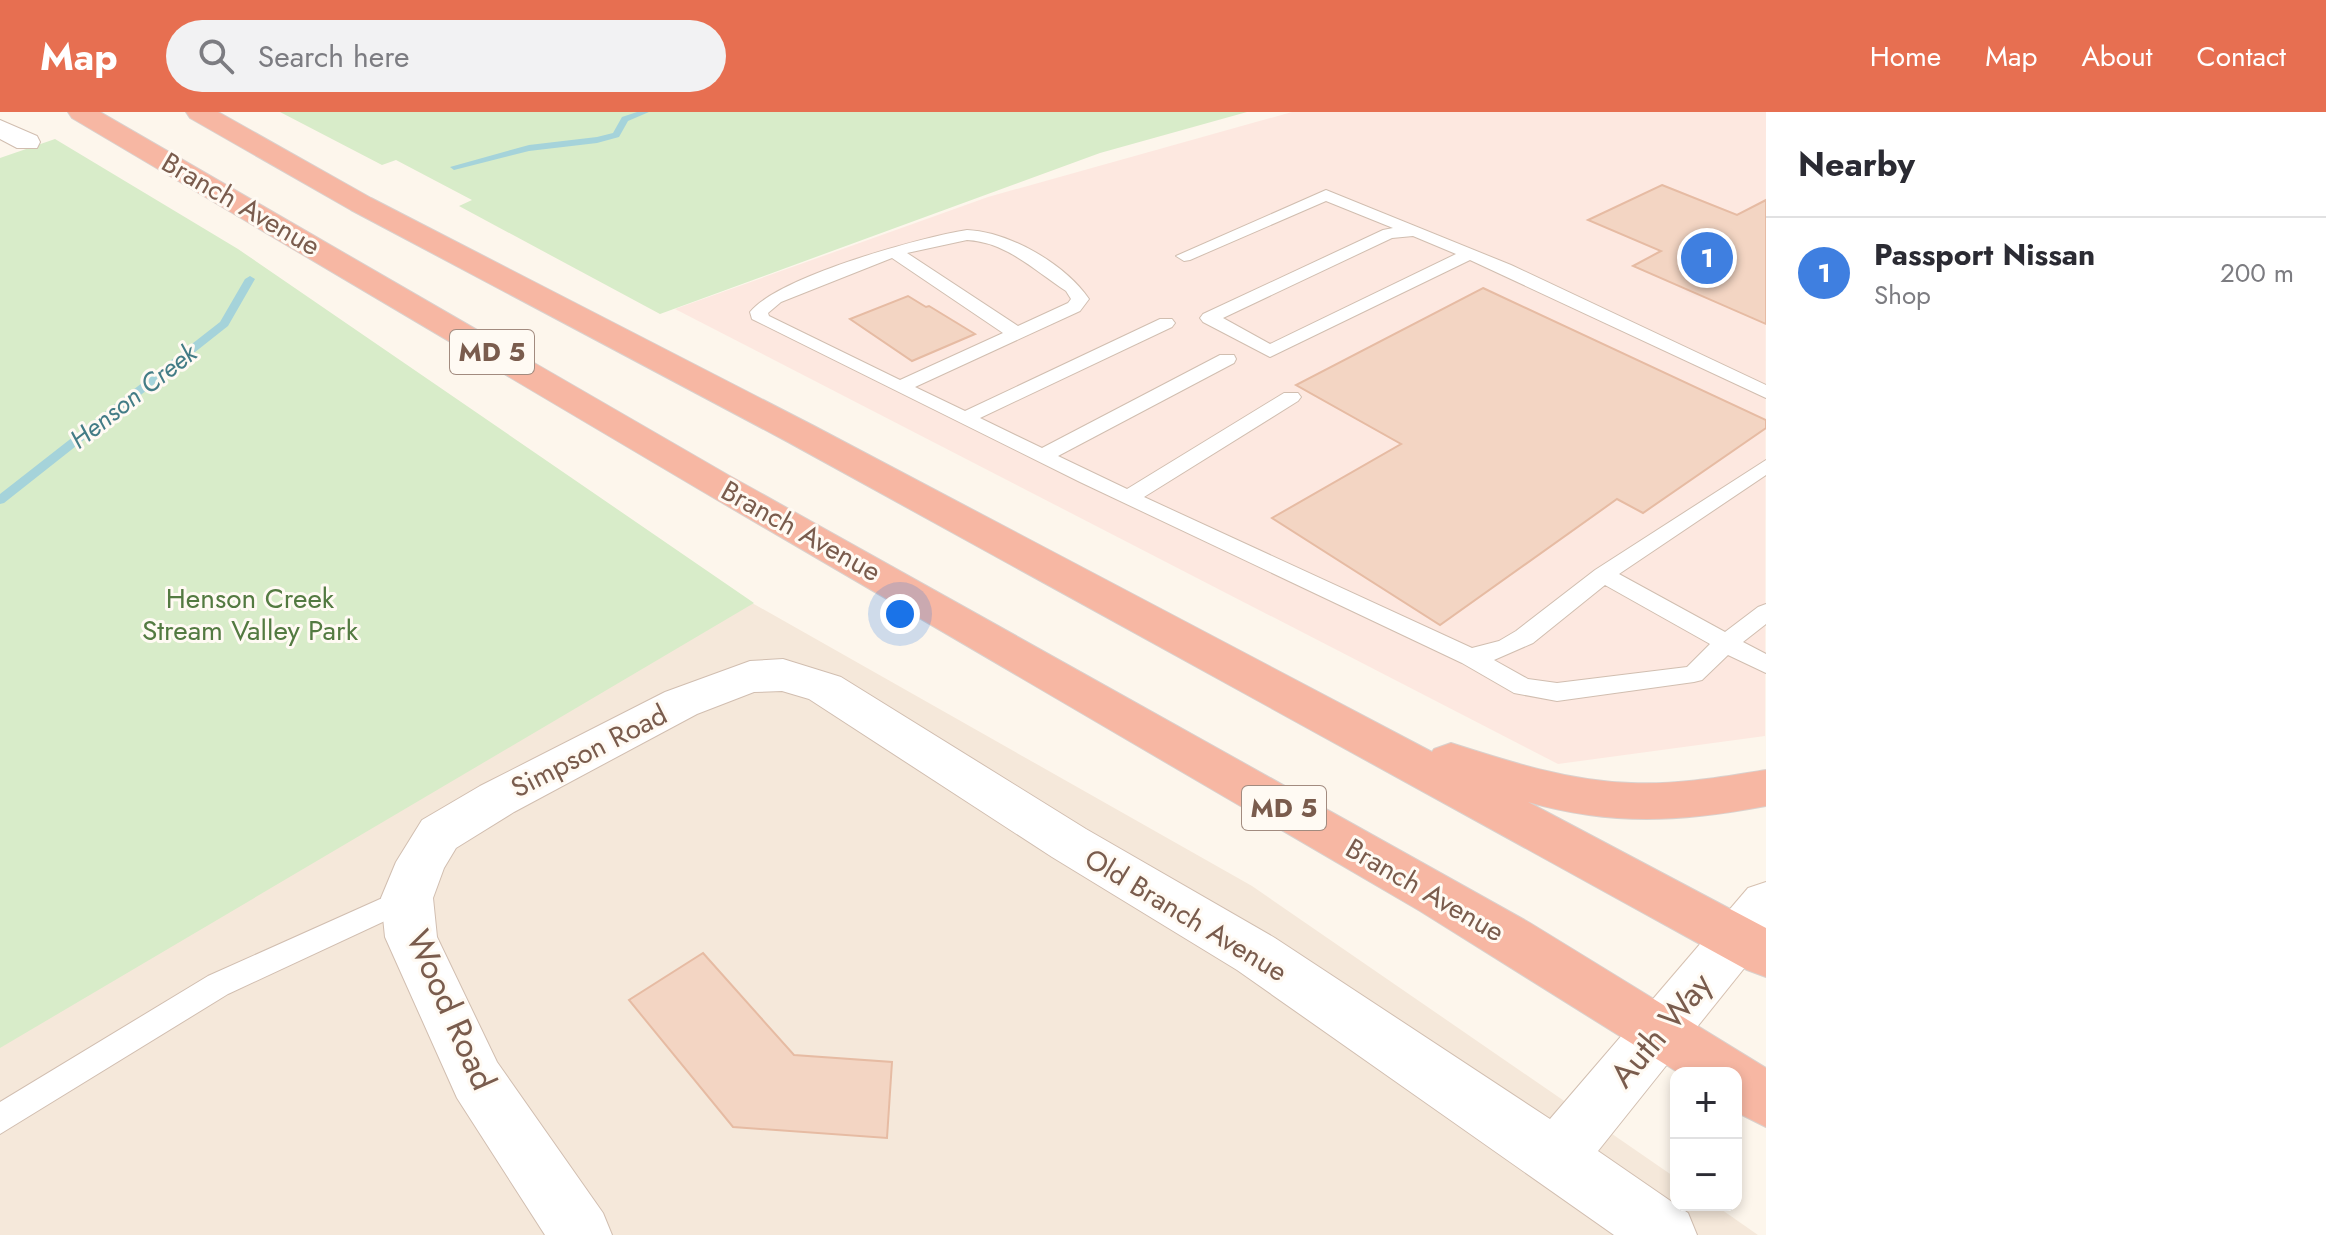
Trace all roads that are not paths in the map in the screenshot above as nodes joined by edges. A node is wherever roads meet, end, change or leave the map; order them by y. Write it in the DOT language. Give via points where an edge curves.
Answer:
graph roads {
  1 [pos="81,112"];
  2 [pos="199,112"];
  3 [pos="0,128"];
  4 [pos="27,142"];
  5 [pos="1415,231"];
  6 [pos="894,252"];
  7 [pos="1470,254"];
  8 [pos="1184,256"];
  9 [pos="1166,323"];
  10 [pos="1016,333"];
  11 [pos="1227,359"];
  12 [pos="900,387"];
  13 [pos="1766,392"];
  14 [pos="1291,397"];
  15 [pos="965,418"];
  16 [pos="1042,456"];
  17 [pos="1766,466"];
  18 [pos="1129,497"];
  19 [pos="1603,575"];
  20 [pos="1766,612"];
  21 [pos="1726,643"];
  22 [pos="1470,657"];
  23 [pos="1766,665"];
  24 [pos="681,703"];
  25 [pos="1349,728"];
  26 [pos="1766,788"];
  27 [pos="497,799"];
  28 [pos="407,898"];
  29 [pos="1757,932"];
  30 [pos="1661,1030"];
  31 [pos="1717,1067"];
  32 [pos="1742,1084"];
  33 [pos="1766,1100"];
  34 [pos="0,1119"];
  35 [pos="1556,1157"];
  36 [pos="581,1235"];
  37 [pos="1666,1235"];
  1 -- 30 [label="highway, Branch Avenue / MD 5"];
  2 -- 25 [label="highway, MD 5" via="361,204"];
  3 -- 4 [label="street"];
  5 -- 7 [label="lane"];
  5 -- 7 [label="lane" via="1389,233 1209,318 1270,351"];
  5 -- 8 [label="lane" via="1326,195"];
  6 -- 10 [label="lane"];
  6 -- 10 [label="lane" via="960,235 984,235 1072,287 1080,299 1074,307"];
  6 -- 12 [label="lane" via="775,298 759,312 761,319"];
  7 -- 13 [label="lane"];
  9 -- 15 [label="lane"];
  10 -- 12 [label="lane"];
  11 -- 16 [label="lane"];
  12 -- 15 [label="lane"];
  14 -- 18 [label="lane"];
  15 -- 16 [label="lane"];
  16 -- 18 [label="lane"];
  17 -- 19 [label="lane"];
  18 -- 22 [label="lane"];
  19 -- 21 [label="lane"];
  19 -- 22 [label="lane" via="1519,640 1492,655"];
  20 -- 21 [label="lane"];
  21 -- 22 [label="lane" via="1694,674 1557,692 1523,687"];
  21 -- 23 [label="lane"];
  24 -- 27 [label="street, Simpson Road"];
  24 -- 35 [label="street, Old Branch Avenue" via="750,677 783,675 825,688 1256,954"];
  25 -- 26 [label="highway" via="1568,794 1631,802 1691,801"];
  25 -- 29 [label="highway, MD 5"];
  27 -- 28 [label="street, Wood Road" via="439,834"];
  28 -- 34 [label="lane" via="218,985"];
  28 -- 36 [label="street, Wood Road" via="411,937 477,1080"];
  29 -- 30 [label="street, Auth Way"];
  30 -- 31 [label="highway, Branch Avenue / MD 5"];
  30 -- 35 [label="street, Auth Way"];
  32 -- 33 [label="highway"];
  35 -- 37 [label="street, Old Branch Avenue"];
}
